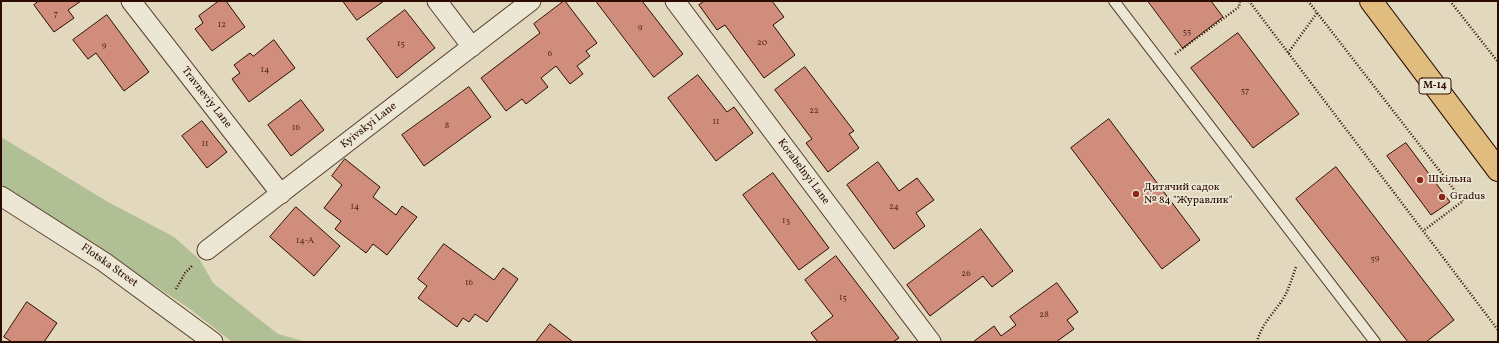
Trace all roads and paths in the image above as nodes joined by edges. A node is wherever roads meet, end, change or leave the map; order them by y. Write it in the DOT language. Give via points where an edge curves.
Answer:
graph roads {
  1 [pos="131,1"];
  2 [pos="437,1"];
  3 [pos="531,1"];
  4 [pos="675,1"];
  5 [pos="1114,1"];
  6 [pos="1240,1"];
  7 [pos="1249,1"];
  8 [pos="1308,1"];
  9 [pos="1371,1"];
  10 [pos="1450,1"];
  11 [pos="1317,13"];
  12 [pos="472,47"];
  13 [pos="1288,53"];
  14 [pos="1498,62"];
  15 [pos="1162,64"];
  16 [pos="1498,170"];
  17 [pos="281,194"];
  18 [pos="1,196"];
  19 [pos="1423,231"];
  20 [pos="1302,248"];
  21 [pos="207,250"];
  22 [pos="1498,330"];
  23 [pos="213,342"];
  24 [pos="931,342"];
  25 [pos="1256,342"];
  26 [pos="1375,342"];
  1 -- 17 [label="street, Travneviy Lane"];
  2 -- 12 [label="street"];
  3 -- 12 [label="street, Kyivskyi Lane"];
  4 -- 24 [label="street, Korabelnyi Lane"];
  5 -- 15 [label="lane"];
  6 -- 15 [label="path" via="1239,7"];
  7 -- 13 [label="path"];
  8 -- 11 [label="path"];
  9 -- 16 [label="highway, М-14"];
  10 -- 14 [label="path"];
  11 -- 13 [label="path"];
  11 -- 19 [label="path" via="1463,201"];
  12 -- 17 [label="street, Kyivskyi Lane"];
  13 -- 19 [label="path"];
  15 -- 20 [label="lane"];
  17 -- 21 [label="street, Kyivskyi Lane"];
  18 -- 23 [label="street, Flotska Street" via="104,262"];
  19 -- 22 [label="path"];
  20 -- 25 [label="path" via="1289,287 1259,332"];
  20 -- 26 [label="lane"];
}
